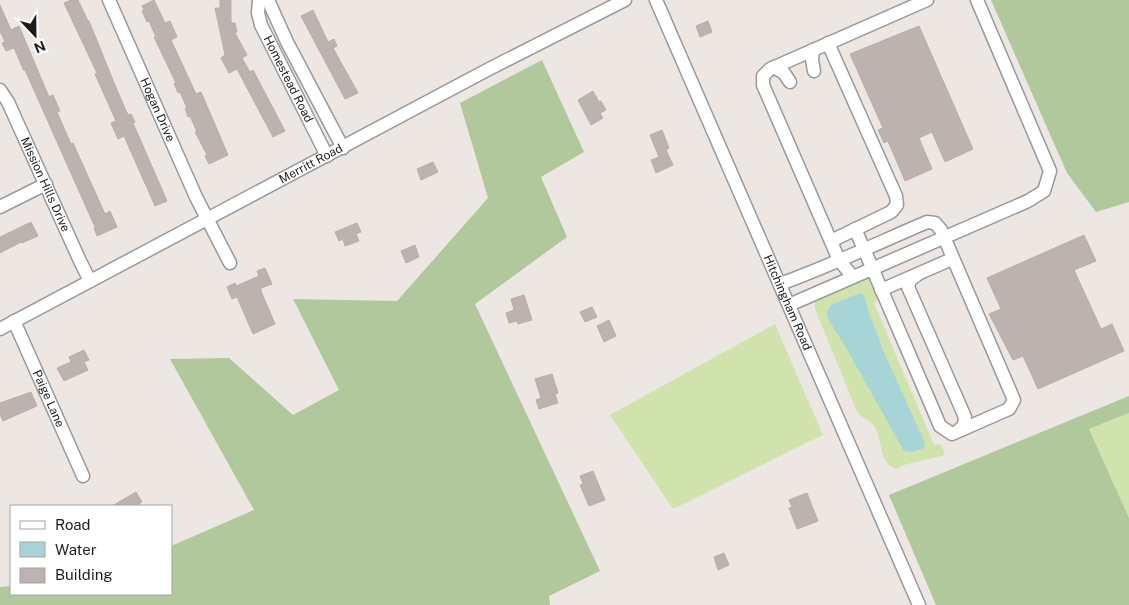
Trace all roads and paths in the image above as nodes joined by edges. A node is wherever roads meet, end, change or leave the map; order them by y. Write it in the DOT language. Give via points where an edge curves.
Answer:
graph roads {
  1 [pos="109,0"];
  2 [pos="259,0"];
  3 [pos="268,0"];
  4 [pos="625,0"];
  5 [pos="656,0"];
  6 [pos="928,0"];
  7 [pos="976,0"];
  8 [pos="828,43"];
  9 [pos="813,50"];
  10 [pos="774,67"];
  11 [pos="814,71"];
  12 [pos="790,82"];
  13 [pos="0,90"];
  14 [pos="343,148"];
  15 [pos="327,156"];
  16 [pos="46,184"];
  17 [pos="0,207"];
  18 [pos="208,218"];
  19 [pos="855,229"];
  20 [pos="943,238"];
  21 [pos="831,241"];
  22 [pos="864,249"];
  23 [pos="952,259"];
  24 [pos="839,260"];
  25 [pos="230,264"];
  26 [pos="872,269"];
  27 [pos="917,275"];
  28 [pos="853,277"];
  29 [pos="90,281"];
  30 [pos="780,284"];
  31 [pos="882,290"];
  32 [pos="789,305"];
  33 [pos="14,321"];
  34 [pos="0,329"];
  35 [pos="958,432"];
  36 [pos="82,476"];
  37 [pos="919,605"];
  1 -- 18 [label="street, Hogan Drive"];
  2 -- 15 [label="street, Homestead Road" via="260,25"];
  3 -- 14 [label="street, Homestead Road"];
  4 -- 14 [label="street, Merritt Road"];
  5 -- 30 [label="street, Hitchingham Road"];
  6 -- 8 [label="street"];
  7 -- 20 [label="street" via="1050,171 1044,191"];
  8 -- 9 [label="street"];
  8 -- 19 [label="street" via="898,205 879,219"];
  9 -- 10 [label="street"];
  9 -- 11 [label="street"];
  10 -- 12 [label="street"];
  10 -- 21 [label="street" via="763,76 763,86"];
  13 -- 16 [label="street, Mission Hills Drive"];
  14 -- 15 [label="street, Merritt Road"];
  15 -- 18 [label="street, Merritt Road"];
  16 -- 17 [label="street"];
  16 -- 29 [label="street, Mission Hills Drive"];
  18 -- 25 [label="street, Hogan Drive"];
  18 -- 29 [label="street, Merritt Road"];
  19 -- 21 [label="street"];
  19 -- 22 [label="street"];
  20 -- 22 [label="street" via="935,223 927,222"];
  20 -- 23 [label="street"];
  20 -- 26 [label="street"];
  21 -- 24 [label="street"];
  22 -- 24 [label="street"];
  22 -- 26 [label="street"];
  23 -- 27 [label="street"];
  23 -- 35 [label="street" via="1014,400 1009,409"];
  24 -- 28 [label="street"];
  24 -- 30 [label="street"];
  26 -- 28 [label="street"];
  26 -- 31 [label="street"];
  27 -- 31 [label="street"];
  27 -- 35 [label="street" via="910,280 908,288 965,417"];
  28 -- 32 [label="street"];
  29 -- 33 [label="street, Merritt Road"];
  30 -- 32 [label="street, Hitchingham Road"];
  31 -- 35 [label="street" via="940,426 952,434"];
  32 -- 37 [label="street, Hitchingham Road"];
  33 -- 34 [label="street, Merritt Road"];
  33 -- 36 [label="street, Paige Lane"];
}
